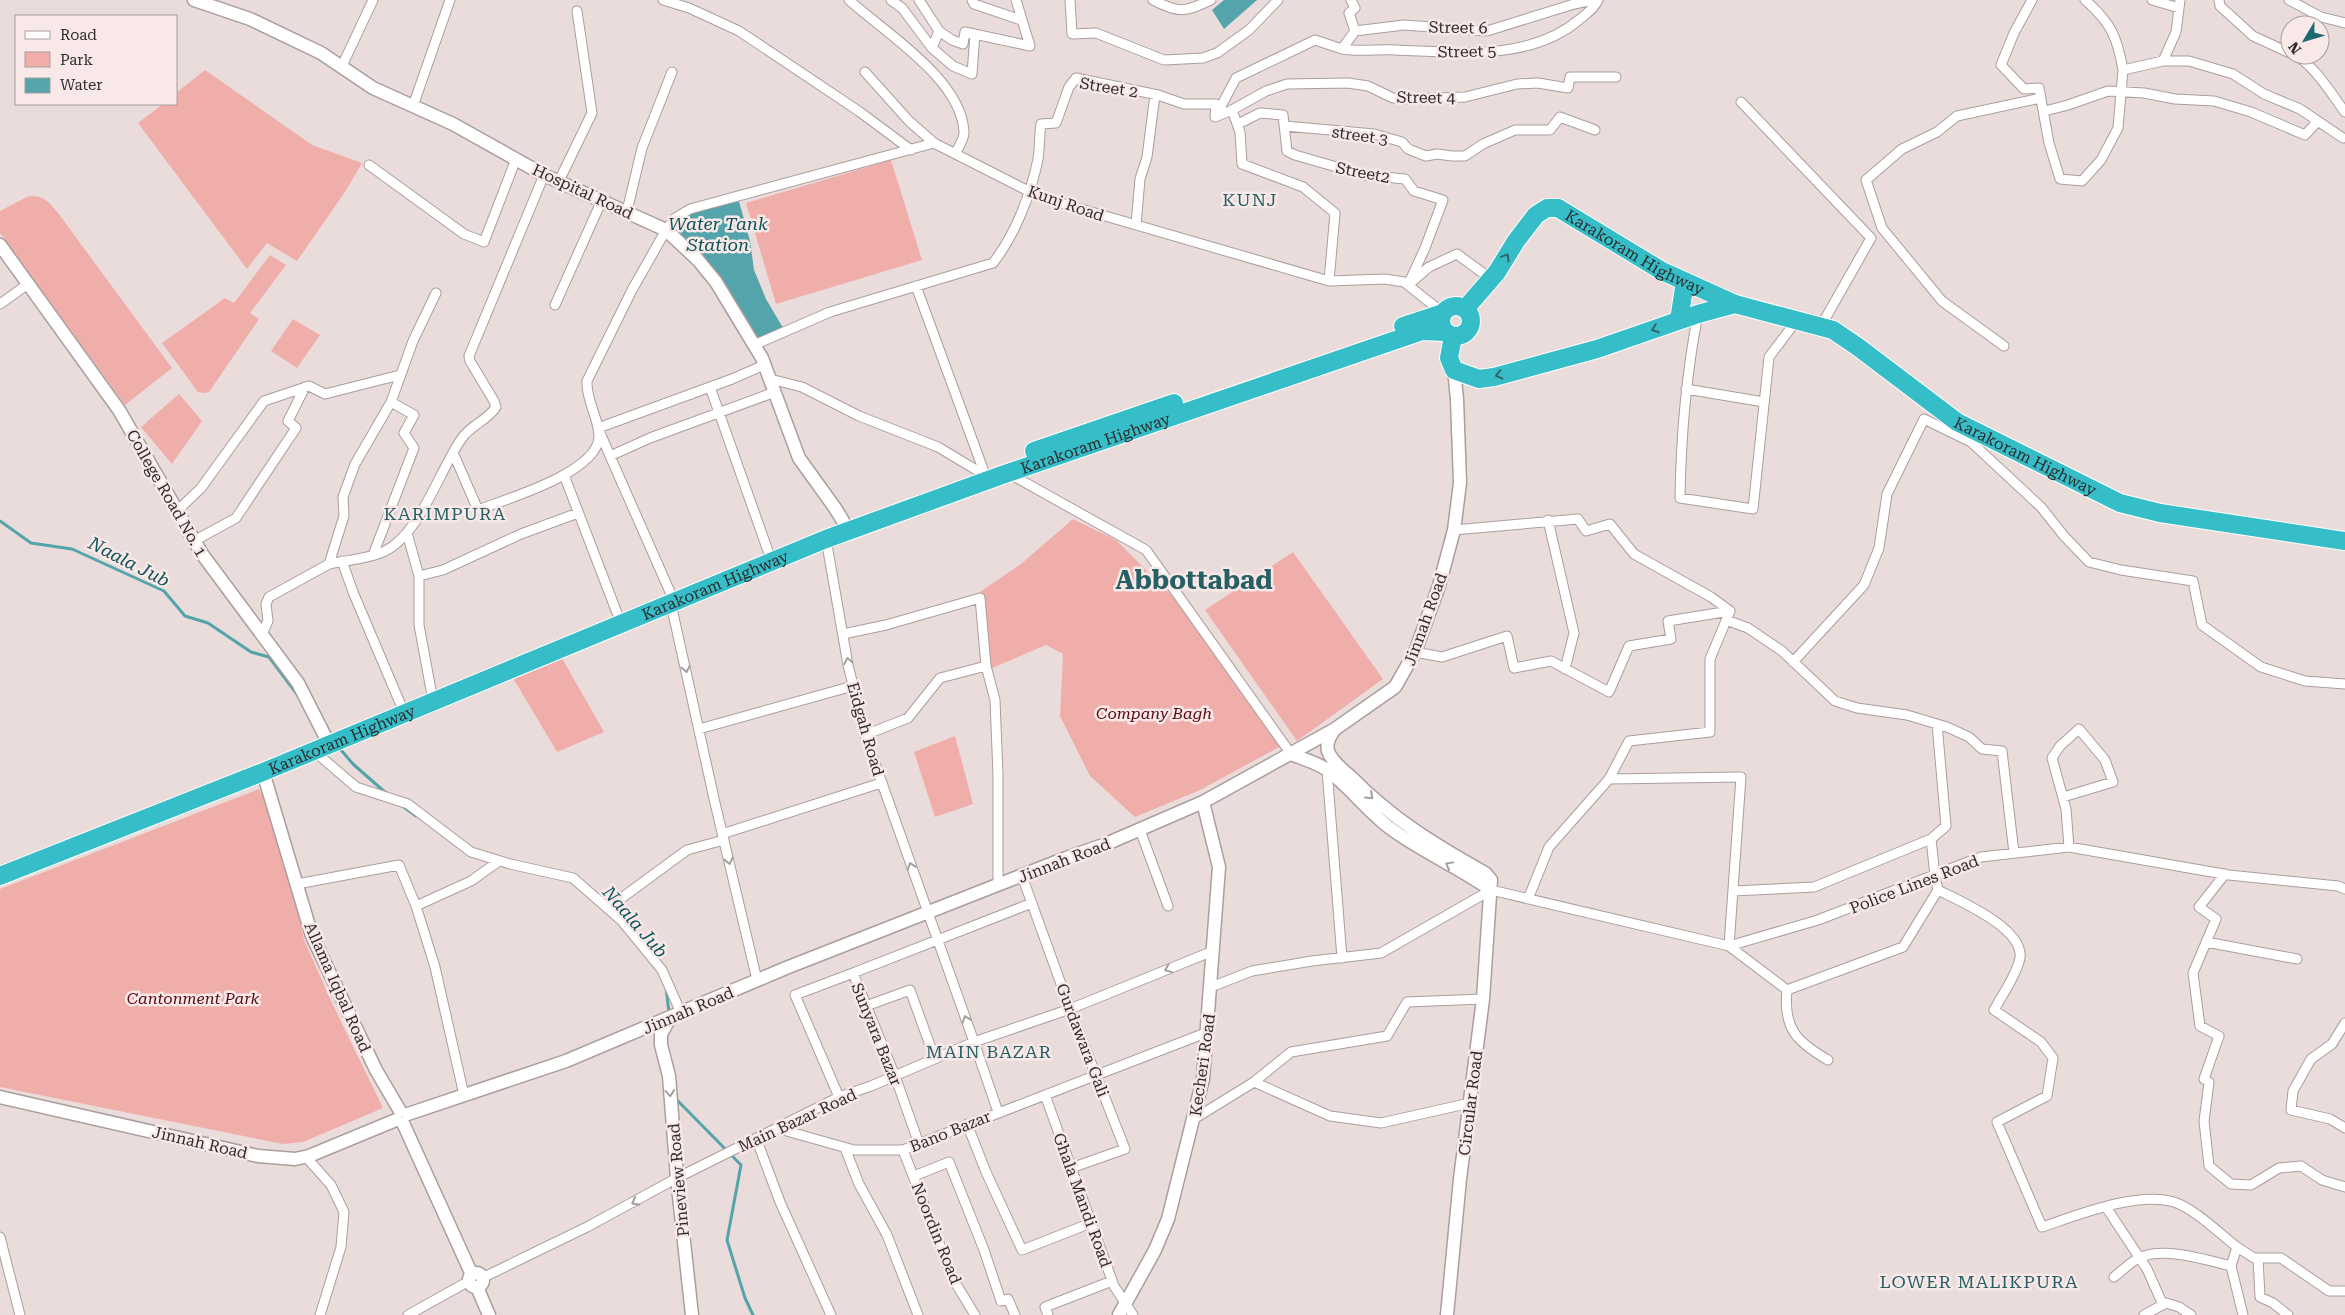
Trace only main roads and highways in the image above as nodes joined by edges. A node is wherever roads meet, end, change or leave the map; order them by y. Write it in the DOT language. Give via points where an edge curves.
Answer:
graph roads {
  1 [pos="194,0"];
  2 [pos="0,246"];
  3 [pos="1685,282"];
  4 [pos="1734,304"];
  5 [pos="1465,309"];
  6 [pos="1443,313"];
  7 [pos="1680,320"];
  8 [pos="1449,334"];
  9 [pos="1454,370"];
  10 [pos="842,522"];
  11 [pos="2345,541"];
  12 [pos="671,598"];
  13 [pos="1335,729"];
  14 [pos="1320,738"];
  15 [pos="323,743"];
  16 [pos="1291,754"];
  17 [pos="1331,766"];
  18 [pos="263,772"];
  19 [pos="1203,802"];
  20 [pos="0,864"];
  21 [pos="0,876"];
  22 [pos="676,1015"];
  23 [pos="640,1031"];
  24 [pos="661,1045"];
  25 [pos="0,1097"];
  26 [pos="402,1117"];
  27 [pos="489,1315"];
  28 [pos="692,1315"];
  29 [pos="1119,1315"];
  30 [pos="1447,1315"];
  1 -- 10 [label="main road, Hospital Road" via="250,19 322,53 373,88 452,124 544,175 666,230 716,282 754,345 799,458 836,508"];
  2 -- 15 [label="main road, College Road No. 1" via="119,410 220,580 298,683"];
  3 -- 4 [label="highway, Karakoram Highway"];
  5 -- 3 [label="highway, Karakoram Highway, one-way" via="1536,216 1546,208 1558,208"];
  3 -- 7 [label="highway"];
  4 -- 7 [label="highway, Karakoram Highway"];
  4 -- 11 [label="highway, Karakoram Highway" via="1833,330 1957,422 2120,502 2160,513"];
  5 -- 6 [label="highway, Karakoram Highway" via="1456,306"];
  5 -- 8 [label="highway" via="1471,318 1470,328 1463,335"];
  6 -- 8 [label="highway" via="1441,322"];
  6 -- 10 [label="highway, Karakoram Highway" via="981,470"];
  7 -- 9 [label="highway, Karakoram Highway, one-way" via="1625,340 1494,377 1479,378"];
  8 -- 9 [label="highway" via="1449,358"];
  8 -- 12 [label="highway, Karakoram Highway" via="1422,331 1008,473"];
  9 -- 13 [label="main road, Jinnah Road" via="1460,483 1454,530 1439,586 1415,652 1395,687"];
  10 -- 12 [label="highway, Karakoram Highway" via="768,551"];
  12 -- 15 [label="highway, Karakoram Highway"];
  12 -- 15 [label="highway, Karakoram Highway" via="618,613 431,690"];
  13 -- 14 [label="main road, Jinnah Road"];
  13 -- 17 [label="main road" via="1327,741"];
  14 -- 16 [label="main road, Jinnah Road"];
  14 -- 17 [label="main road" via="1319,748"];
  15 -- 18 [label="highway, Karakoram Highway"];
  15 -- 20 [label="highway, Karakoram Highway"];
  16 -- 17 [label="main road"];
  16 -- 19 [label="main road, Jinnah Road"];
  17 -- 30 [label="main road, Circular Road" via="1364,807 1390,828 1491,890 1483,999"];
  18 -- 21 [label="highway, Karakoram Highway"];
  18 -- 26 [label="main road, Allama Iqbal Road" via="312,936"];
  19 -- 22 [label="main road, Jinnah Road"];
  19 -- 29 [label="main road, Kecheri Road" via="1219,867 1203,1079 1168,1219 1155,1250"];
  22 -- 23 [label="main road, Jinnah Road"];
  22 -- 24 [label="main road" via="661,1034"];
  23 -- 24 [label="main road"];
  23 -- 26 [label="main road, Jinnah Road" via="566,1061"];
  24 -- 28 [label="main road, Pineview Road, one-way" via="669,1076"];
  25 -- 26 [label="main road, Jinnah Road" via="258,1156 295,1159"];
  26 -- 27 [label="main road, Allama Iqbal Road"];
}
